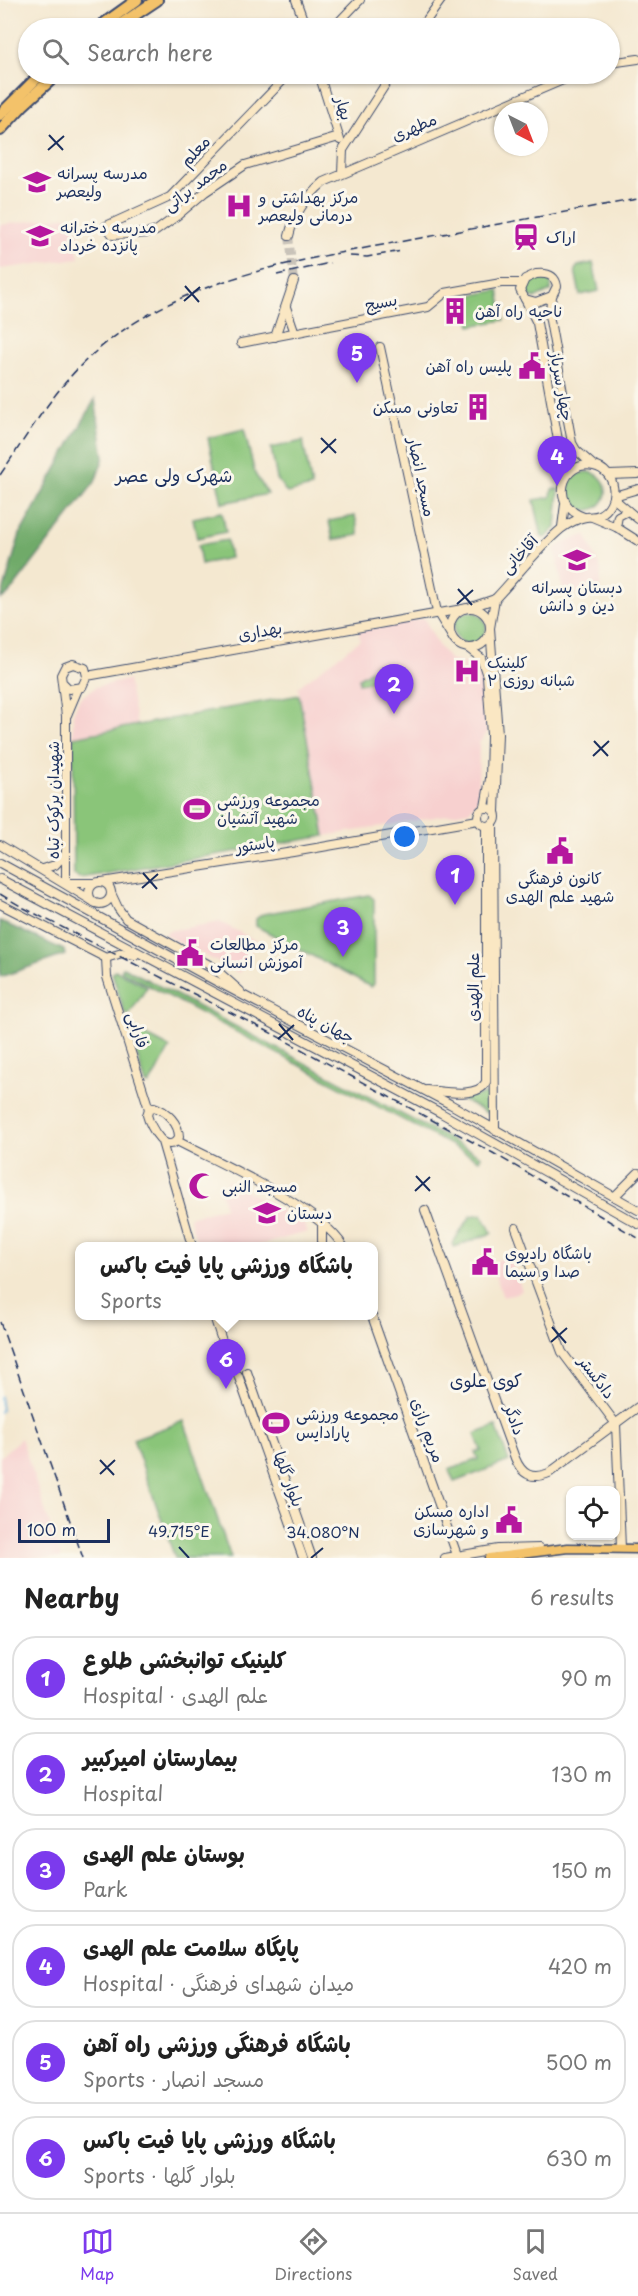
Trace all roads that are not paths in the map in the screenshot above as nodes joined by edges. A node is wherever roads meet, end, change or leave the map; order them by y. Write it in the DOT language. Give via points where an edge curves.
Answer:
graph roads {
  1 [pos="137,0"];
  2 [pos="157,0"];
  3 [pos="296,0"];
  4 [pos="360,0"];
  5 [pos="441,0"];
  6 [pos="112,18"];
  7 [pos="130,18"];
  8 [pos="302,18"];
  9 [pos="343,18"];
  10 [pos="428,18"];
  11 [pos="638,59"];
  12 [pos="620,61"];
  13 [pos="31,84"];
  14 [pos="46,84"];
  15 [pos="279,84"];
  16 [pos="322,84"];
  17 [pos="386,84"];
  18 [pos="553,84"];
  19 [pos="0,115"];
  20 [pos="0,130"];
  21 [pos="339,137"];
  22 [pos="343,150"];
  23 [pos="342,173"];
  24 [pos="106,226"];
  25 [pos="289,236"];
  26 [pos="294,281"];
  27 [pos="522,283"];
  28 [pos="552,296"];
  29 [pos="525,299"];
  30 [pos="286,307"];
  31 [pos="295,333"];
  32 [pos="274,337"];
  33 [pos="241,343"];
  34 [pos="380,347"];
  35 [pos="594,466"];
  36 [pos="638,474"];
  37 [pos="609,475"];
  38 [pos="565,479"];
  39 [pos="638,489"];
  40 [pos="613,497"];
  41 [pos="565,504"];
  42 [pos="628,512"];
  43 [pos="588,517"];
  44 [pos="638,519"];
  45 [pos="562,527"];
  46 [pos="616,527"];
  47 [pos="638,541"];
  48 [pos="495,599"];
  49 [pos="468,608"];
  50 [pos="437,612"];
  51 [pos="490,628"];
  52 [pos="451,635"];
  53 [pos="468,648"];
  54 [pos="87,676"];
  55 [pos="63,683"];
  56 [pos="78,689"];
  57 [pos="66,716"];
  58 [pos="486,807"];
  59 [pos="495,812"];
  60 [pos="478,820"];
  61 [pos="490,825"];
  62 [pos="0,845"];
  63 [pos="66,853"];
  64 [pos="2,864"];
  65 [pos="42,869"];
  66 [pos="0,879"];
  67 [pos="124,879"];
  68 [pos="98,882"];
  69 [pos="66,883"];
  70 [pos="111,891"];
  71 [pos="91,900"];
  72 [pos="0,904"];
  73 [pos="142,956"];
  74 [pos="106,958"];
  75 [pos="245,996"];
  76 [pos="485,1085"];
  77 [pos="495,1085"];
  78 [pos="424,1090"];
  79 [pos="150,1109"];
  80 [pos="495,1130"];
  81 [pos="177,1141"];
  82 [pos="162,1142"];
  83 [pos="638,1173"];
  84 [pos="614,1197"];
  85 [pos="425,1210"];
  86 [pos="638,1210"];
  87 [pos="322,1222"];
  88 [pos="638,1224"];
  89 [pos="516,1228"];
  90 [pos="191,1242"];
  91 [pos="322,1242"];
  92 [pos="338,1242"];
  93 [pos="215,1320"];
  94 [pos="373,1320"];
  95 [pos="223,1344"];
  96 [pos="247,1372"];
  97 [pos="238,1375"];
  98 [pos="638,1407"];
  99 [pos="616,1424"];
  100 [pos="568,1548"];
  101 [pos="621,1548"];
  102 [pos="638,1549"];
  103 [pos="458,1555"];
  104 [pos="303,1558"];
  105 [pos="312,1558"];
  106 [pos="445,1558"];
  107 [pos="489,1558"];
  1 -- 6 [label="highway"];
  2 -- 7 [label="highway"];
  3 -- 8 [label="street"];
  4 -- 9 [label="street"];
  5 -- 10 [label="street"];
  11 -- 12 [label="street"];
  13 -- 19 [label="highway"];
  14 -- 20 [label="highway"];
  15 -- 24 [label="street, معلم" via="166,200"];
  16 -- 21 [label="street, بهار"];
  17 -- 22 [label="street"];
  18 -- 23 [label="street, مطهری"];
  21 -- 22 [label="street, بهار"];
  21 -- 24 [label="street, محمد براتی" via="246,165 156,231 113,236"];
  22 -- 23 [label="street"];
  23 -- 25 [label="street, مطهری" via="324,182 304,201"];
  26 -- 30 [label="street"];
  27 -- 28 [label="street" via="533,275 550,275 557,284"];
  27 -- 29 [label="street" via="520,292"];
  27 -- 31 [label="street, بسیج" via="445,293 428,307"];
  28 -- 29 [label="street" via="536,302"];
  28 -- 35 [label="street, چهار سرباز" via="549,315 572,443"];
  29 -- 38 [label="street, چهار سرباز" via="537,323"];
  30 -- 31 [label="street"];
  30 -- 32 [label="street"];
  31 -- 32 [label="street, بسیج"];
  32 -- 33 [label="street, بسیج"];
  34 -- 50 [label="street, مسجد انصار"];
  35 -- 37 [label="street"];
  35 -- 38 [label="street" via="577,468"];
  36 -- 37 [label="street"];
  37 -- 40 [label="street"];
  38 -- 41 [label="street"];
  39 -- 40 [label="street"];
  40 -- 42 [label="street"];
  40 -- 43 [label="street" via="606,510"];
  41 -- 43 [label="street" via="577,515"];
  41 -- 45 [label="street"];
  42 -- 44 [label="street"];
  42 -- 46 [label="street" via="618,516"];
  43 -- 45 [label="street"];
  43 -- 46 [label="street"];
  45 -- 48 [label="street, آقاخانی"];
  46 -- 47 [label="street"];
  48 -- 49 [label="street, بهداری"];
  48 -- 51 [label="street"];
  49 -- 50 [label="street, بهداری"];
  49 -- 51 [label="street" via="486,615"];
  49 -- 52 [label="street" via="453,617"];
  50 -- 52 [label="street, مسجد انصار"];
  50 -- 54 [label="street, بهداری"];
  51 -- 53 [label="street" via="481,645"];
  51 -- 59 [label="street" via="498,734"];
  52 -- 53 [label="street"];
  53 -- 58 [label="street" via="481,658 487,676 491,735"];
  54 -- 55 [label="street" via="81,666 69,665 61,675"];
  54 -- 56 [label="street"];
  55 -- 56 [label="street" via="69,689"];
  55 -- 57 [label="street, شهیدان برکوک تباه"];
  56 -- 57 [label="street"];
  57 -- 63 [label="street, شهیدان برکوک تباه"];
  58 -- 59 [label="street"];
  58 -- 60 [label="street" via="479,812"];
  59 -- 61 [label="street" via="496,818"];
  60 -- 61 [label="street"];
  60 -- 67 [label="street, پاستور"];
  61 -- 76 [label="street, علم الهدی"];
  61 -- 77 [label="street, علم الهدی"];
  62 -- 65 [label="street"];
  63 -- 65 [label="street" via="55,865"];
  63 -- 69 [label="street, شهیدان برکوک تباه"];
  64 -- 75 [label="street, جهان پناه"];
  65 -- 69 [label="street"];
  66 -- 73 [label="street, جهان پناه"];
  67 -- 68 [label="street"];
  67 -- 70 [label="street, پاستور"];
  68 -- 69 [label="street"];
  68 -- 70 [label="street"];
  68 -- 71 [label="street" via="89,889"];
  69 -- 71 [label="street"];
  70 -- 71 [label="street" via="109,900 102,904"];
  70 -- 75 [label="street" via="126,919 213,967"];
  72 -- 74 [label="street"];
  73 -- 74 [label="street" via="123,953"];
  73 -- 88 [label="street, جهان پناه" via="431,1108"];
  74 -- 79 [label="street, فارابی" via="107,977"];
  75 -- 78 [label="street, جهان پناه"];
  76 -- 77 [label="street"];
  76 -- 78 [label="street" via="473,1092"];
  77 -- 80 [label="street, علم الهدی"];
  78 -- 80 [label="street, جهان پناه"];
  79 -- 81 [label="street" via="158,1108 175,1124 179,1132"];
  79 -- 82 [label="street, فارابی" via="147,1118"];
  80 -- 84 [label="street, جهان پناه"];
  81 -- 82 [label="street"];
  81 -- 87 [label="street"];
  82 -- 90 [label="street"];
  83 -- 84 [label="street"];
  84 -- 86 [label="street, جهان پناه"];
  85 -- 99 [label="street, دادگر" via="519,1468 531,1477 549,1473"];
  87 -- 91 [label="street"];
  87 -- 92 [label="street"];
  89 -- 99 [label="street, دادگستر" via="562,1352"];
  93 -- 95 [label="street"];
  94 -- 103 [label="street, مریم رازی"];
  96 -- 105 [label="street, بلوار گلها"];
  97 -- 104 [label="street, بلوار گلها"];
  98 -- 99 [label="street, دادگر"];
  99 -- 101 [label="street"];
  100 -- 101 [label="main road"];
  100 -- 103 [label="street" via="498,1549"];
  100 -- 107 [label="main road"];
  101 -- 102 [label="main road"];
  103 -- 106 [label="street"];
}
